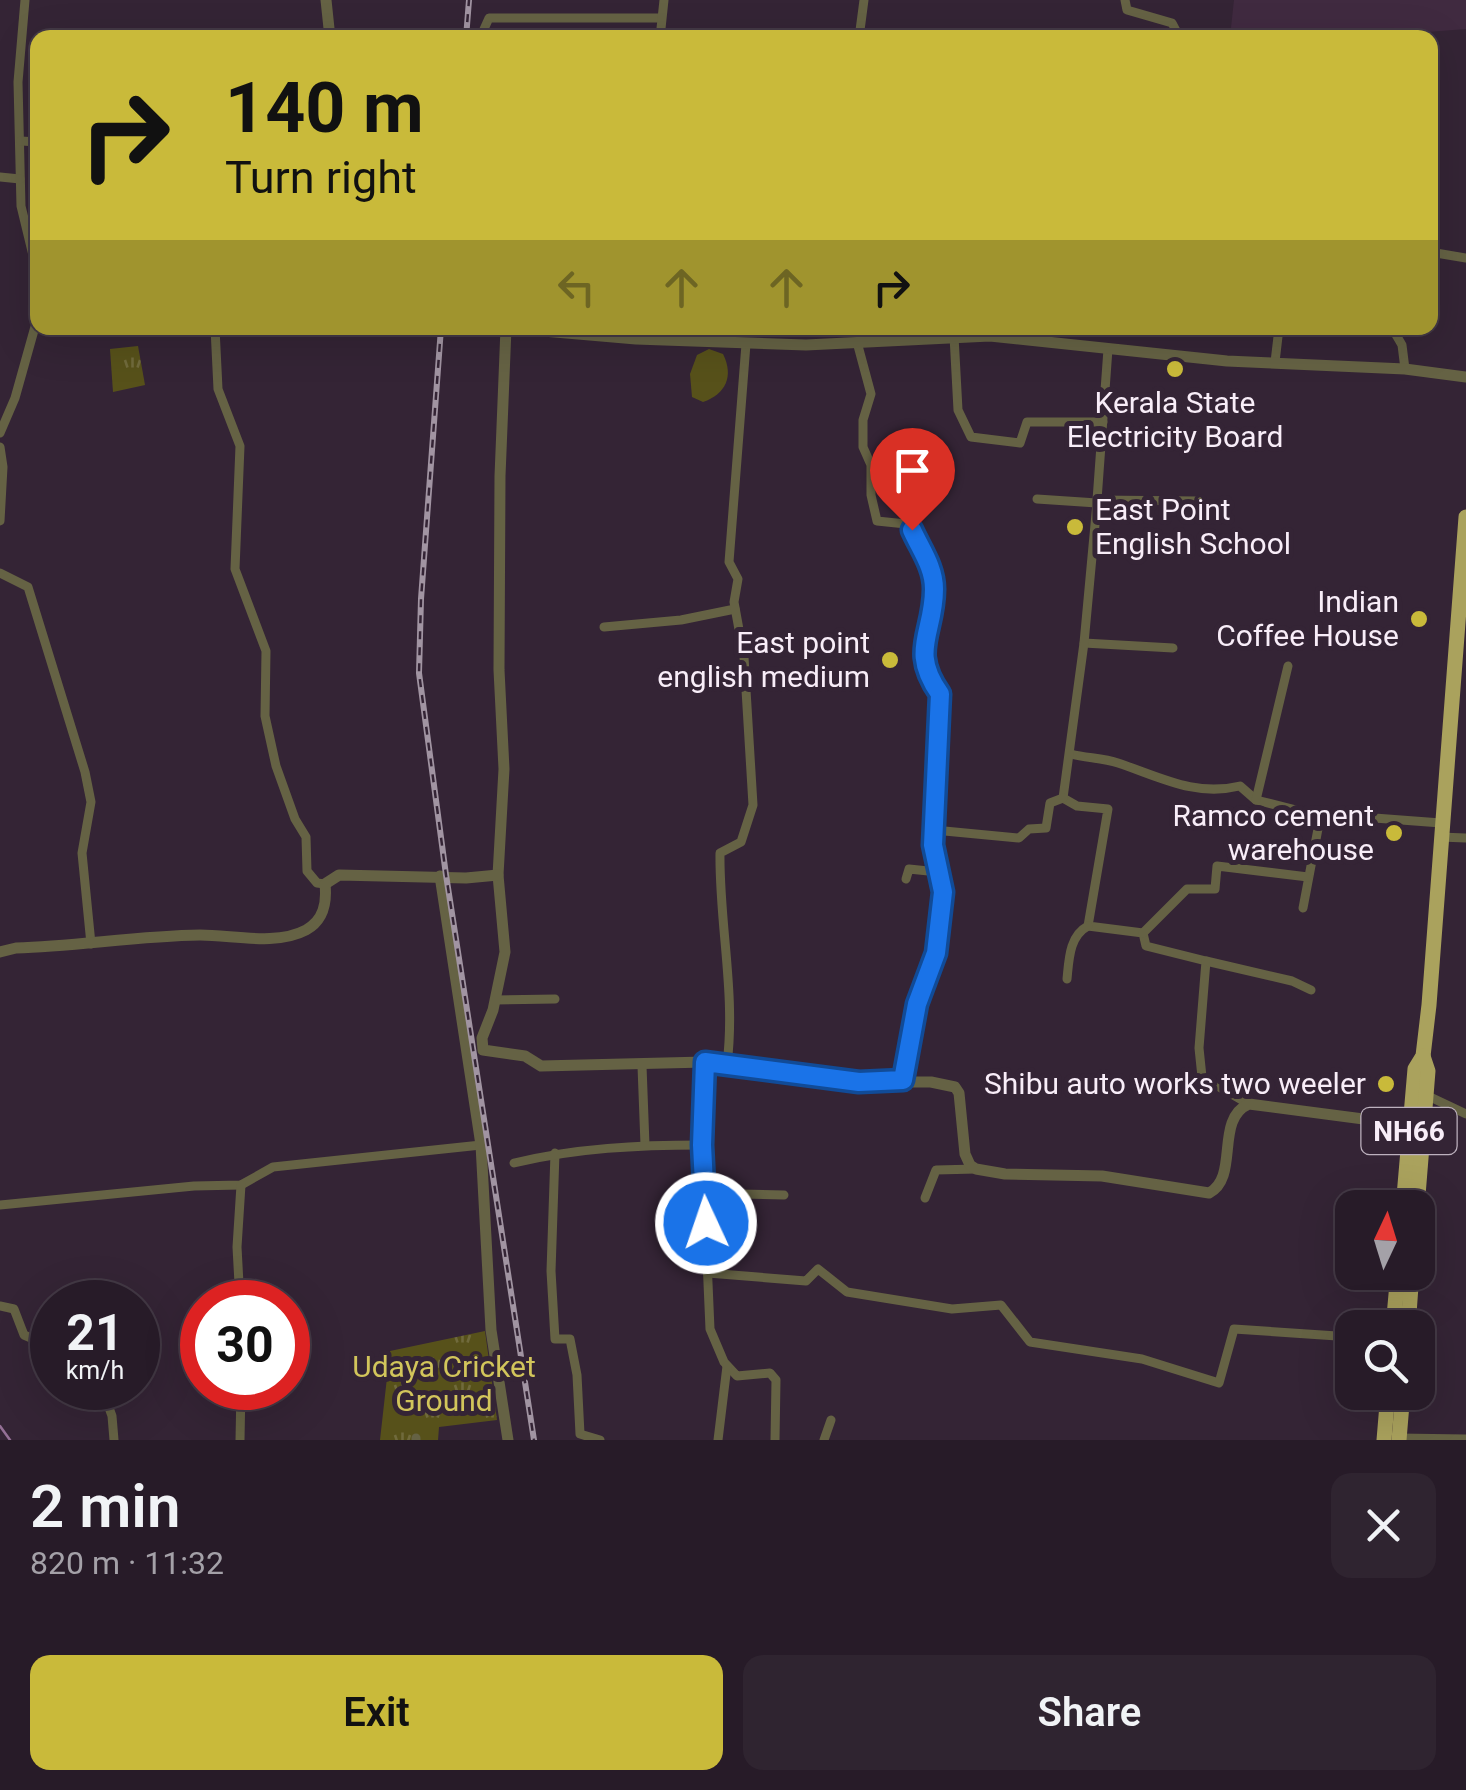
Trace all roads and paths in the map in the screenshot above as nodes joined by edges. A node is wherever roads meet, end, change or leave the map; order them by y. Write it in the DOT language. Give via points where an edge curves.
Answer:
graph roads {
  1 [pos="24,0"];
  2 [pos="326,0"];
  3 [pos="664,0"];
  4 [pos="864,0"];
  5 [pos="1124,0"];
  6 [pos="660,18"];
  7 [pos="329,30"];
  8 [pos="484,30"];
  9 [pos="660,30"];
  10 [pos="860,30"];
  11 [pos="1176,30"];
  12 [pos="21,141"];
  13 [pos="30,142"];
  14 [pos="0,177"];
  15 [pos="20,179"];
  16 [pos="30,245"];
  17 [pos="1438,253"];
  18 [pos="1466,258"];
  19 [pos="33,335"];
  20 [pos="215,335"];
  21 [pos="508,335"];
  22 [pos="589,335"];
  23 [pos="860,335"];
  24 [pos="997,335"];
  25 [pos="1045,335"];
  26 [pos="1279,335"];
  27 [pos="1396,335"];
  28 [pos="954,336"];
  29 [pos="860,342"];
  30 [pos="746,344"];
  31 [pos="1108,349"];
  32 [pos="1276,362"];
  33 [pos="1405,369"];
  34 [pos="1466,378"];
  35 [pos="1103,422"];
  36 [pos="0,433"];
  37 [pos="0,446"];
  38 [pos="1037,498"];
  39 [pos="1097,501"];
  40 [pos="1198,501"];
  41 [pos="1466,517"];
  42 [pos="0,521"];
  43 [pos="1464,568"];
  44 [pos="0,573"];
  45 [pos="735,609"];
  46 [pos="604,627"];
  47 [pos="1084,644"];
  48 [pos="1173,648"];
  49 [pos="1288,666"];
  50 [pos="1071,754"];
  51 [pos="1064,798"];
  52 [pos="1256,800"];
  53 [pos="1321,814"];
  54 [pos="934,830"];
  55 [pos="1440,830"];
  56 [pos="1466,838"];
  57 [pos="938,872"];
  58 [pos="498,875"];
  59 [pos="440,876"];
  60 [pos="1308,877"];
  61 [pos="906,878"];
  62 [pos="325,884"];
  63 [pos="1302,908"];
  64 [pos="1088,926"];
  65 [pos="1143,933"];
  66 [pos="91,944"];
  67 [pos="0,952"];
  68 [pos="1206,960"];
  69 [pos="1067,979"];
  70 [pos="1311,990"];
  71 [pos="555,999"];
  72 [pos="495,1000"];
  73 [pos="1423,1056"];
  74 [pos="705,1062"];
  75 [pos="727,1064"];
  76 [pos="642,1066"];
  77 [pos="903,1080"];
  78 [pos="1426,1094"];
  79 [pos="1244,1104"];
  80 [pos="1466,1114"];
  81 [pos="1409,1125"];
  82 [pos="645,1145"];
  83 [pos="702,1145"];
  84 [pos="481,1146"];
  85 [pos="555,1153"];
  86 [pos="514,1163"];
  87 [pos="976,1169"];
  88 [pos="241,1185"];
  89 [pos="1405,1190"];
  90 [pos="1418,1190"];
  91 [pos="784,1194"];
  92 [pos="925,1198"];
  93 [pos="705,1202"];
  94 [pos="0,1205"];
  95 [pos="678,1242"];
  96 [pos="707,1244"];
  97 [pos="708,1273"];
  98 [pos="239,1280"];
  99 [pos="0,1306"];
  100 [pos="1335,1336"];
  101 [pos="30,1338"];
  102 [pos="727,1366"];
  103 [pos="110,1410"];
  104 [pos="241,1410"];
  105 [pos="1390,1410"];
  106 [pos="1400,1410"];
  107 [pos="832,1420"];
  108 [pos="1394,1439"];
  109 [pos="1466,1439"];
  110 [pos="114,1440"];
  111 [pos="240,1440"];
  112 [pos="508,1440"];
  113 [pos="600,1440"];
  114 [pos="718,1440"];
  115 [pos="775,1440"];
  116 [pos="824,1440"];
  1 -- 12 [label="street"];
  2 -- 7 [label="street"];
  3 -- 6 [label="street"];
  4 -- 10 [label="street"];
  5 -- 11 [label="street" via="1127,10 1172,23"];
  6 -- 8 [label="street" via="489,18"];
  6 -- 9 [label="street"];
  12 -- 13 [label="street"];
  12 -- 15 [label="street"];
  14 -- 15 [label="street"];
  15 -- 16 [label="street"];
  17 -- 18 [label="street"];
  19 -- 36 [label="street"];
  20 -- 62 [label="street" via="218,389 240,446 235,568 266,651 265,716 276,766 306,836 307,872"];
  21 -- 58 [label="street" via="500,476 504,769"];
  22 -- 30 [label="street"];
  23 -- 29 [label="street"];
  24 -- 28 [label="street"];
  25 -- 31 [label="street"];
  26 -- 32 [label="street"];
  27 -- 33 [label="street"];
  28 -- 29 [label="street"];
  28 -- 35 [label="street" via="958,410 971,436 1020,443 1027,422"];
  29 -- 30 [label="street"];
  29 -- 54 [label="street" via="871,394 863,447 877,521 906,524 933,575 925,641 926,674 941,708"];
  30 -- 45 [label="street" via="729,546 738,579"];
  31 -- 32 [label="street"];
  31 -- 35 [label="street"];
  32 -- 33 [label="street"];
  33 -- 34 [label="street"];
  35 -- 39 [label="street"];
  37 -- 42 [label="street"];
  38 -- 39 [label="street"];
  39 -- 40 [label="street"];
  39 -- 47 [label="street"];
  41 -- 43 [label="highway, NH66"];
  43 -- 55 [label="highway, NH66"];
  44 -- 66 [label="street" via="28,587 85,772 91,802 82,852"];
  45 -- 46 [label="street"];
  45 -- 75 [label="street" via="753,805 742,842 720,854"];
  47 -- 48 [label="street"];
  47 -- 50 [label="street"];
  49 -- 52 [label="street"];
  50 -- 51 [label="street"];
  50 -- 52 [label="street" via="1186,787 1240,786"];
  51 -- 54 [label="street" via="1050,803 1046,828 1019,838"];
  51 -- 64 [label="street" via="1108,810"];
  52 -- 53 [label="street"];
  53 -- 55 [label="street"];
  53 -- 60 [label="street"];
  54 -- 57 [label="street"];
  55 -- 56 [label="street"];
  55 -- 73 [label="highway, NH66"];
  57 -- 61 [label="street" via="909,869"];
  57 -- 77 [label="street" via="943,892 936,953 917,1004"];
  58 -- 59 [label="street"];
  58 -- 72 [label="street" via="505,952"];
  59 -- 62 [label="street" via="340,875"];
  59 -- 84 [label="street"];
  60 -- 63 [label="street"];
  60 -- 65 [label="street" via="1217,866 1215,890 1187,890"];
  62 -- 66 [label="street" via="323,914 290,936"];
  64 -- 65 [label="street"];
  64 -- 69 [label="street" via="1069,952"];
  65 -- 68 [label="street" via="1146,946"];
  66 -- 67 [label="street"];
  68 -- 70 [label="street"];
  68 -- 79 [label="street" via="1202,1076"];
  71 -- 72 [label="street"];
  72 -- 76 [label="street" via="482,1038 487,1052 525,1056 540,1066"];
  73 -- 78 [label="highway, NH66"];
  73 -- 81 [label="highway, NH66" via="1415,1070"];
  74 -- 75 [label="street"];
  74 -- 76 [label="street"];
  74 -- 83 [label="street"];
  75 -- 77 [label="street" via="859,1082"];
  76 -- 82 [label="street"];
  77 -- 87 [label="street" via="959,1093 965,1154"];
  78 -- 80 [label="street"];
  78 -- 90 [label="highway, NH66"];
  79 -- 81 [label="street"];
  79 -- 87 [label="street" via="1233,1120 1220,1182 1209,1192 1116,1177"];
  81 -- 89 [label="highway, NH66"];
  82 -- 83 [label="street"];
  82 -- 85 [label="street"];
  83 -- 93 [label="street"];
  84 -- 88 [label="street" via="273,1167"];
  84 -- 112 [label="street" via="491,1330"];
  85 -- 86 [label="street"];
  85 -- 113 [label="street" via="555,1339 570,1339 580,1434"];
  87 -- 92 [label="street" via="936,1170"];
  88 -- 94 [label="street"];
  88 -- 98 [label="street"];
  91 -- 93 [label="street"];
  93 -- 96 [label="street"];
  95 -- 96 [label="street"];
  96 -- 97 [label="street"];
  97 -- 100 [label="street" via="806,1281 818,1270 847,1292 952,1309 1001,1305 1030,1342 1142,1359 1219,1384 1234,1329"];
  97 -- 102 [label="street" via="710,1329"];
  99 -- 101 [label="street" via="14,1309"];
  102 -- 114 [label="street"];
  102 -- 115 [label="street" via="737,1376 773,1375"];
  103 -- 110 [label="street"];
  104 -- 111 [label="street"];
  105 -- 108 [label="highway"];
  106 -- 108 [label="highway"];
  107 -- 116 [label="street"];
  108 -- 109 [label="street"];
}
